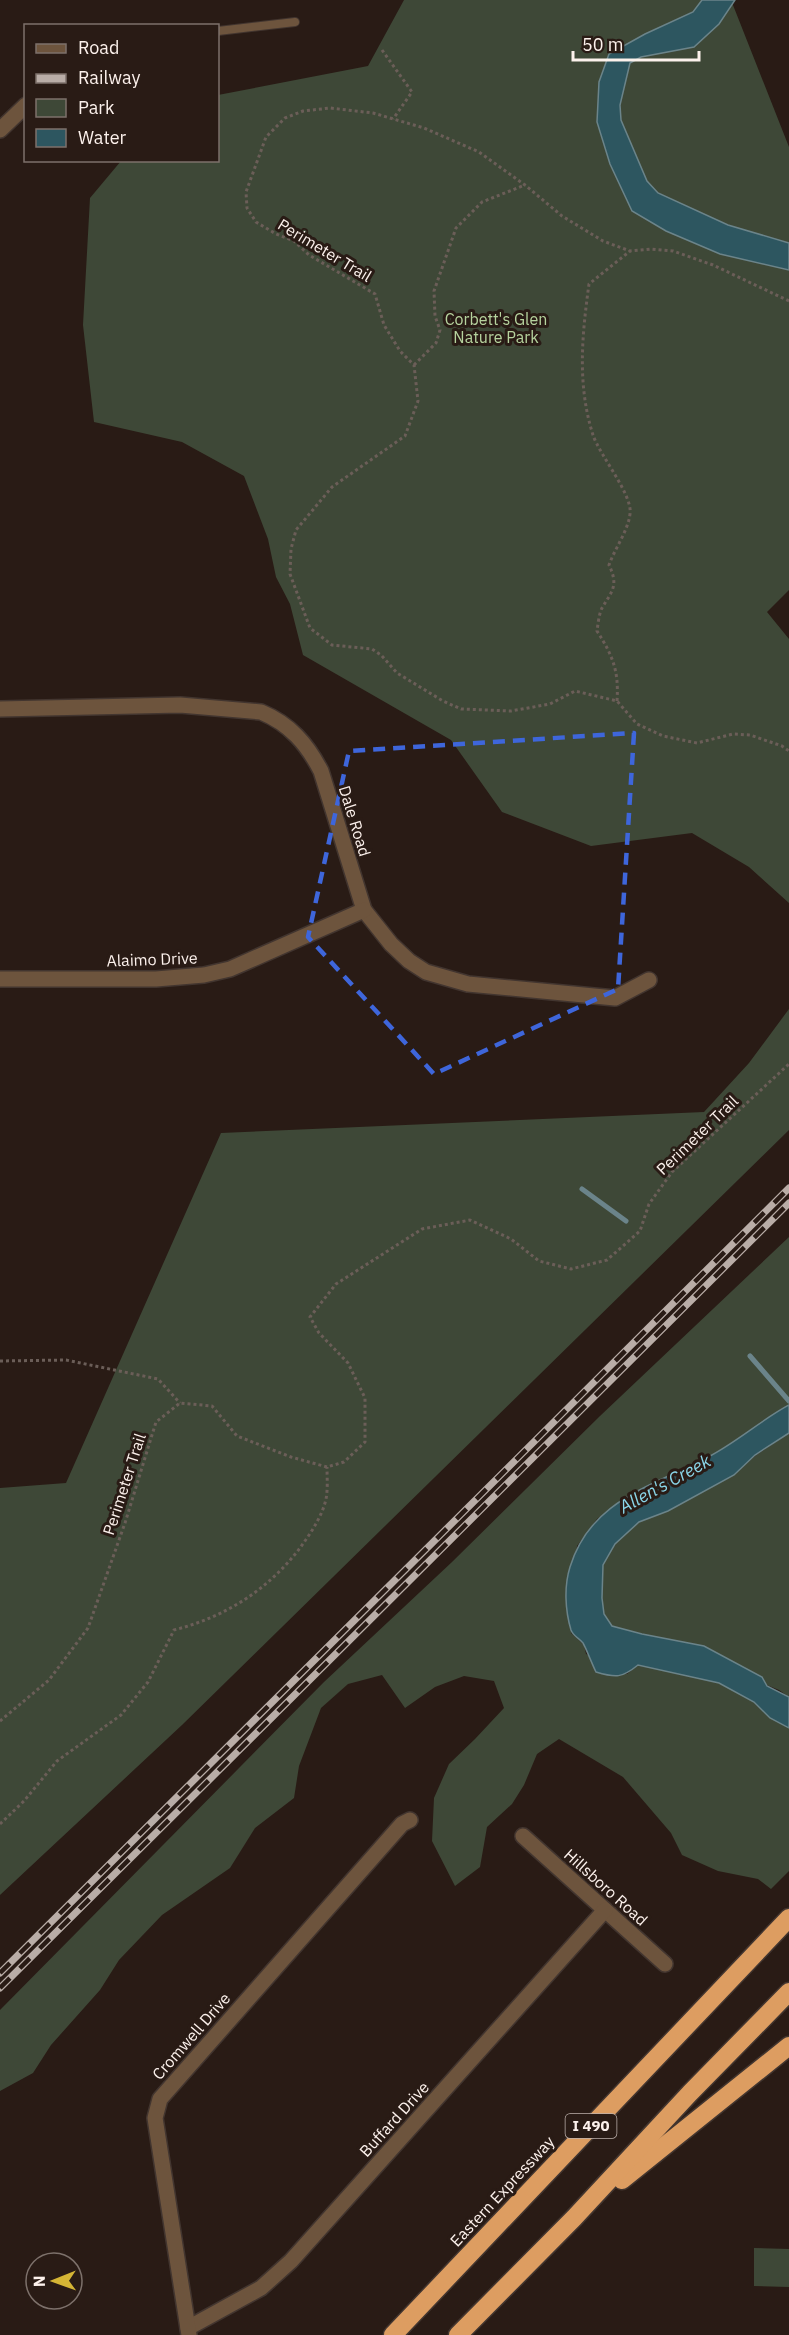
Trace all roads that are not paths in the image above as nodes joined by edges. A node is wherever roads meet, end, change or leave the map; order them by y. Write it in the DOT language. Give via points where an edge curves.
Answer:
graph roads {
  1 [pos="295,22"];
  2 [pos="219,31"];
  3 [pos="24,107"];
  4 [pos="0,130"];
  5 [pos="0,709"];
  6 [pos="364,910"];
  7 [pos="0,979"];
  8 [pos="649,980"];
  9 [pos="410,1820"];
  10 [pos="523,1836"];
  11 [pos="605,1910"];
  12 [pos="789,1918"];
  13 [pos="665,1964"];
  14 [pos="789,1992"];
  15 [pos="789,2046"];
  16 [pos="574,2218"];
  17 [pos="189,2332"];
  18 [pos="393,2335"];
  19 [pos="458,2335"];
  1 -- 2 [label="lane"];
  3 -- 4 [label="street"];
  5 -- 6 [label="street, Dale Road" via="180,705 249,709 274,717 302,740 321,771"];
  6 -- 7 [label="street, Alaimo Drive" via="230,969 204,975 156,980"];
  6 -- 8 [label="street, Dale Road" via="409,961 444,979 615,998"];
  9 -- 17 [label="street, Cromwell Drive" via="402,1824 160,2098 155,2118"];
  10 -- 11 [label="street, Hillsboro Road"];
  11 -- 13 [label="street, Hillsboro Road"];
  11 -- 17 [label="street, Buffard Drive" via="291,2261 261,2288"];
  12 -- 18 [label="highway, Eastern Expressway / I 490"];
  14 -- 16 [label="highway, I 490"];
  15 -- 16 [label="highway"];
  16 -- 19 [label="highway, I 490"];
}
